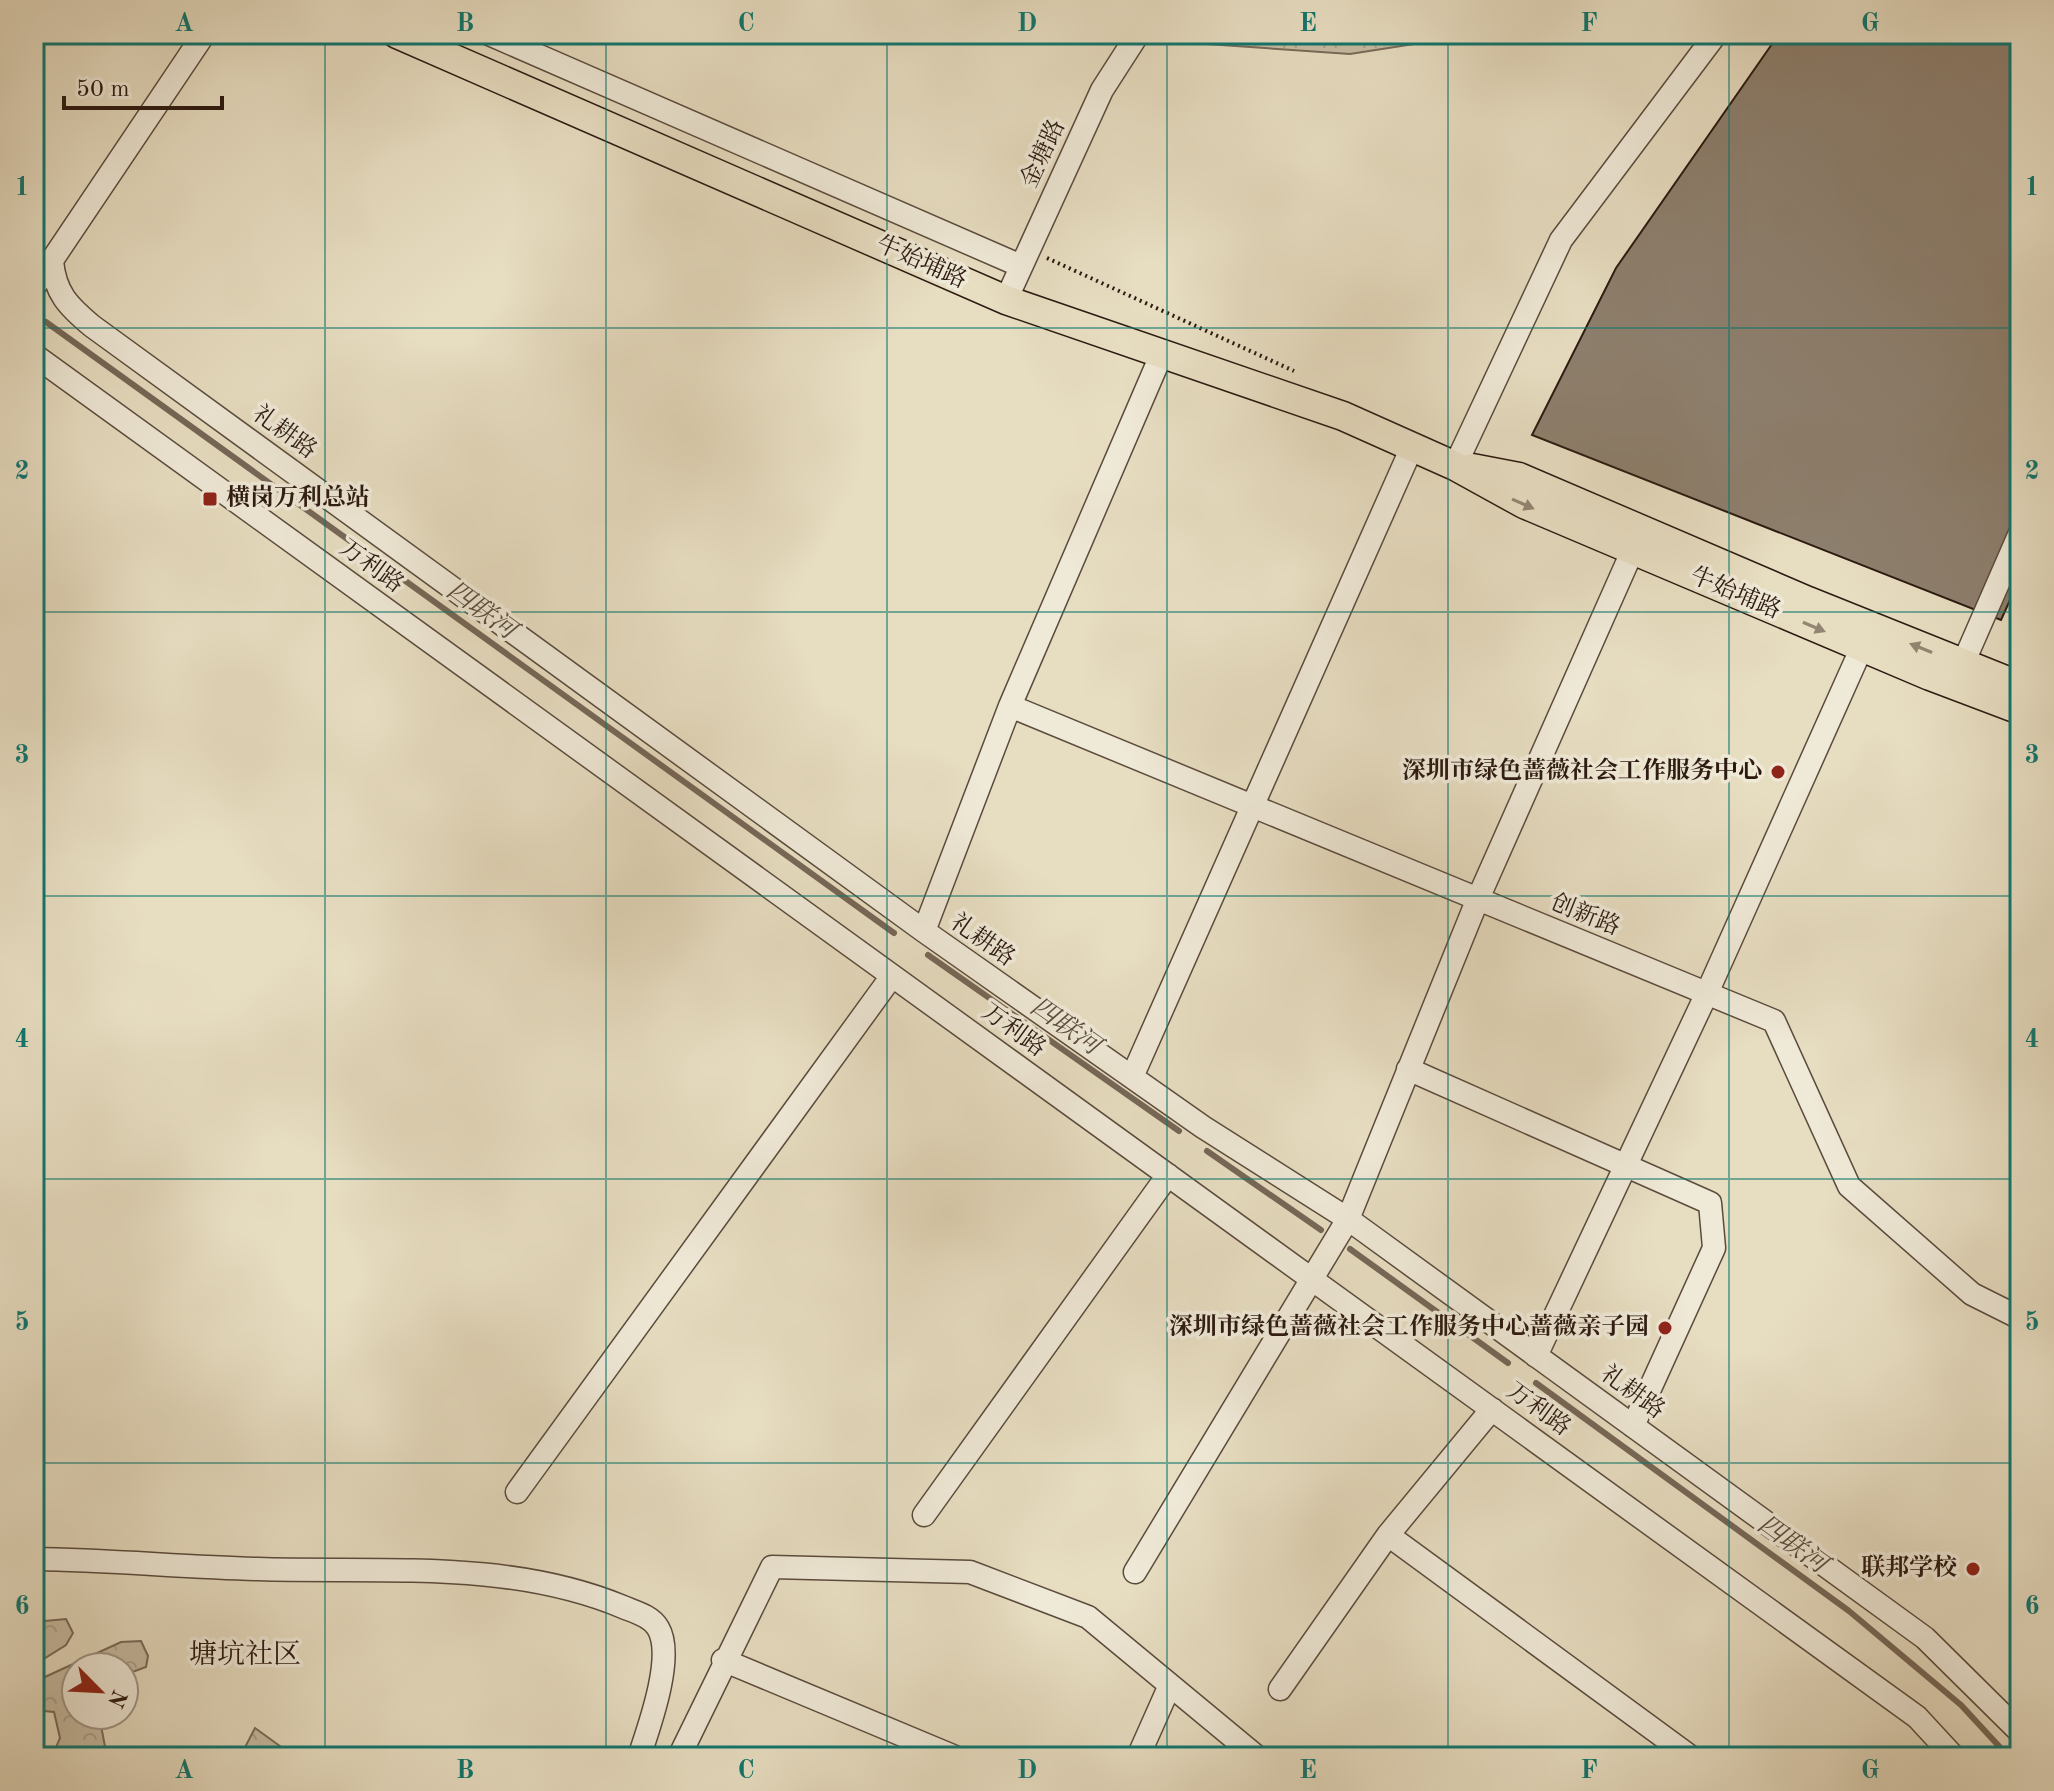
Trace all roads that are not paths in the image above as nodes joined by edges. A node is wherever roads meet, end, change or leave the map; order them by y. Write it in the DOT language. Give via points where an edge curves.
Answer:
graph roads {
  1 [pos="204,34"];
  2 [pos="397,34"];
  3 [pos="489,34"];
  4 [pos="1138,34"];
  5 [pos="1716,34"];
  6 [pos="52,261"];
  7 [pos="1021,266"];
  8 [pos="34,287"];
  9 [pos="1006,300"];
  10 [pos="1162,353"];
  11 [pos="34,355"];
  12 [pos="1412,447"];
  13 [pos="1455,466"];
  14 [pos="2020,533"];
  15 [pos="1637,540"];
  16 [pos="1862,647"];
  17 [pos="1958,675"];
  18 [pos="2020,686"];
  19 [pos="1010,706"];
  20 [pos="2020,710"];
  21 [pos="1252,806"];
  22 [pos="1477,901"];
  23 [pos="924,931"];
  24 [pos="892,976"];
  25 [pos="1707,993"];
  26 [pos="1408,1069"];
  27 [pos="1132,1077"];
  28 [pos="1626,1164"];
  29 [pos="1168,1175"];
  30 [pos="1348,1219"];
  31 [pos="1312,1279"];
  32 [pos="2020,1318"];
  33 [pos="1536,1356"];
  34 [pos="1492,1409"];
  35 [pos="1633,1426"];
  36 [pos="517,1492"];
  37 [pos="924,1515"];
  38 [pos="1388,1535"];
  39 [pos="34,1559"];
  40 [pos="1135,1572"];
  41 [pos="723,1660"];
  42 [pos="1170,1685"];
  43 [pos="1280,1689"];
  44 [pos="2020,1732"];
  45 [pos="639,1757"];
  46 [pos="679,1757"];
  47 [pos="955,1757"];
  48 [pos="1138,1757"];
  49 [pos="1257,1757"];
  50 [pos="1691,1757"];
  51 [pos="1954,1757"];
  1 -- 6 [label="street"];
  2 -- 9 [label="main road, 牛始埔路"];
  3 -- 7 [label="street"];
  4 -- 7 [label="street, 金塘路" via="1107,79"];
  5 -- 13 [label="street" via="1561,240"];
  6 -- 8 [label="street"];
  6 -- 23 [label="street, 礼耕路" via="54,281 65,303 92,326"];
  7 -- 9 [label="street, 金塘路"];
  9 -- 10 [label="main road, 牛始埔路"];
  10 -- 12 [label="main road, 牛始埔路" via="1343,416"];
  10 -- 19 [label="street"];
  11 -- 24 [label="street, 万利路"];
  12 -- 13 [label="main road, 牛始埔路"];
  12 -- 21 [label="street"];
  13 -- 15 [label="main road, 牛始埔路" via="1519,477"];
  14 -- 17 [label="street"];
  15 -- 16 [label="main road, 牛始埔路, one-way"];
  17 -- 15 [label="main road, 牛始埔路, one-way"];
  15 -- 22 [label="street"];
  16 -- 17 [label="main road, 牛始埔路"];
  16 -- 25 [label="street"];
  17 -- 18 [label="main road, 牛始埔路"];
  17 -- 20 [label="main road, 牛始埔路"];
  19 -- 21 [label="street, 创新路"];
  19 -- 23 [label="street"];
  21 -- 22 [label="street, 创新路"];
  21 -- 27 [label="street"];
  22 -- 25 [label="street, 创新路"];
  22 -- 26 [label="street"];
  23 -- 27 [label="street, 礼耕路"];
  24 -- 29 [label="street, 万利路"];
  24 -- 36 [label="street"];
  25 -- 28 [label="street"];
  25 -- 32 [label="street, 创新路" via="1774,1021 1849,1186 1972,1294"];
  26 -- 28 [label="street"];
  26 -- 30 [label="street"];
  27 -- 30 [label="street, 礼耕路"];
  28 -- 33 [label="street"];
  28 -- 35 [label="street" via="1710,1203 1714,1248"];
  29 -- 31 [label="street, 万利路"];
  29 -- 37 [label="street"];
  30 -- 31 [label="street"];
  30 -- 33 [label="street, 礼耕路"];
  31 -- 34 [label="street, 万利路"];
  31 -- 40 [label="street"];
  33 -- 35 [label="street, 礼耕路"];
  34 -- 38 [label="street"];
  34 -- 51 [label="street, 万利路" via="1917,1717"];
  35 -- 44 [label="street, 礼耕路" via="1925,1638"];
  38 -- 43 [label="street"];
  38 -- 50 [label="street"];
  39 -- 45 [label="street" via="423,1570 536,1583 605,1600 654,1622 664,1641 656,1702"];
  41 -- 42 [label="street" via="772,1567 970,1572 1088,1617"];
  41 -- 46 [label="street"];
  41 -- 47 [label="street"];
  42 -- 48 [label="street"];
  42 -- 49 [label="street"];
}
